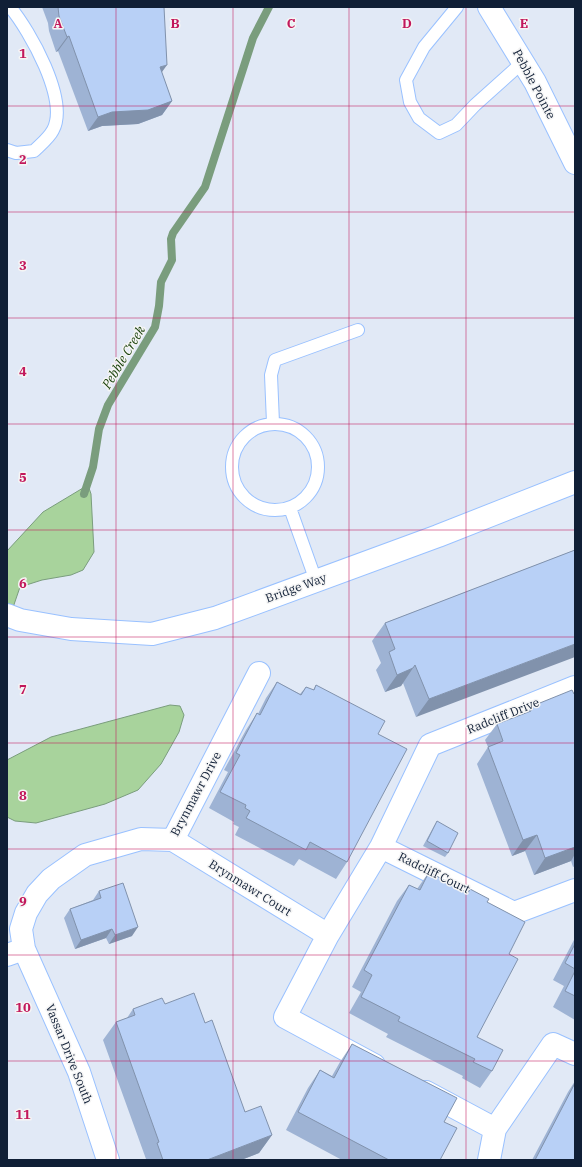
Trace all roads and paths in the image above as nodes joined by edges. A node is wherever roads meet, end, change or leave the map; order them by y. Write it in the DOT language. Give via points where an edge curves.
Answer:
graph roads {
  1 [pos="10,7"];
  2 [pos="457,7"];
  3 [pos="489,7"];
  4 [pos="524,61"];
  5 [pos="7,150"];
  6 [pos="575,163"];
  7 [pos="358,330"];
  8 [pos="273,423"];
  9 [pos="575,482"];
  10 [pos="290,508"];
  11 [pos="316,581"];
  12 [pos="14,618"];
  13 [pos="259,673"];
  14 [pos="575,687"];
  15 [pos="173,840"];
  16 [pos="381,847"];
  17 [pos="575,890"];
  18 [pos="328,935"];
  19 [pos="16,952"];
  20 [pos="575,1054"];
  21 [pos="390,1073"];
  22 [pos="411,1084"];
  23 [pos="495,1129"];
  24 [pos="108,1160"];
  25 [pos="489,1160"];
  1 -- 5 [label="lane" via="20,18 42,56 52,85 56,112 53,130 34,151 16,153"];
  2 -- 4 [label="lane" via="424,47 406,80 410,102 419,118 439,133 456,125"];
  3 -- 4 [label="street, Pebble Pointe"];
  4 -- 6 [label="street, Pebble Pointe"];
  7 -- 8 [label="lane" via="275,360 271,375"];
  8 -- 10 [label="lane" via="292,427 309,439 316,451 319,465 317,479 311,491 302,501"];
  8 -- 10 [label="lane" via="259,426 246,434 237,445 232,459 232,475 237,489 247,500 260,508"];
  9 -- 11 [label="street, Bridge Way"];
  10 -- 11 [label="lane"];
  11 -- 12 [label="street, Bridge Way" via="215,618 152,634 71,630"];
  13 -- 15 [label="street, Brynmawr Drive"];
  14 -- 16 [label="street, Radcliff Drive" via="430,745"];
  15 -- 18 [label="street, Brynmawr Court"];
  15 -- 19 [label="street, Brynmawr Drive" via="141,839 85,855 63,870 37,894 26,914"];
  16 -- 17 [label="street, Radcliff Court" via="514,913"];
  16 -- 18 [label="street"];
  18 -- 21 [label="street" via="285,1017"];
  19 -- 24 [label="street, Vassar Drive South" via="79,1072"];
  20 -- 23 [label="street" via="553,1044"];
  22 -- 23 [label="street"];
  23 -- 25 [label="street"];
}
